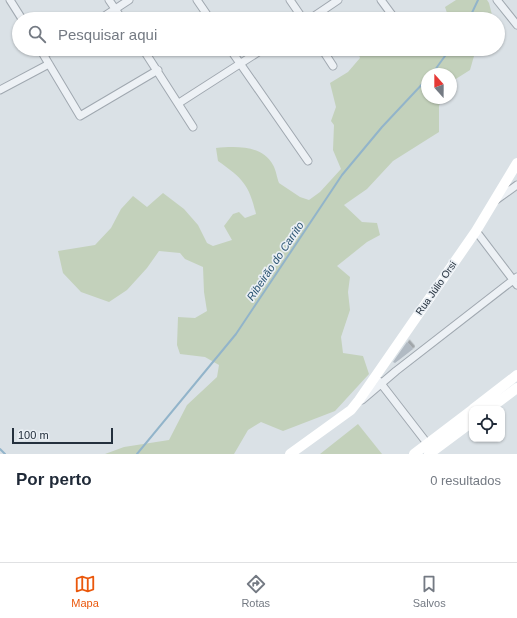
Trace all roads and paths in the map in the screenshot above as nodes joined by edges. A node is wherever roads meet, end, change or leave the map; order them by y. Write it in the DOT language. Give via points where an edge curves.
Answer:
graph roads {
  1 [pos="10,0"];
  2 [pos="109,0"];
  3 [pos="129,0"];
  4 [pos="197,0"];
  5 [pos="290,0"];
  6 [pos="338,0"];
  7 [pos="381,0"];
  8 [pos="497,0"];
  9 [pos="115,10"];
  10 [pos="18,12"];
  11 [pos="112,12"];
  12 [pos="205,12"];
  13 [pos="298,12"];
  14 [pos="320,12"];
  15 [pos="390,12"];
  16 [pos="517,25"];
  17 [pos="44,56"];
  18 [pos="148,56"];
  19 [pos="235,56"];
  20 [pos="252,56"];
  21 [pos="327,56"];
  22 [pos="49,64"];
  23 [pos="240,64"];
  24 [pos="333,66"];
  25 [pos="158,70"];
  26 [pos="0,90"];
  27 [pos="179,103"];
  28 [pos="193,127"];
  29 [pos="308,161"];
  30 [pos="517,163"];
  31 [pos="517,184"];
  32 [pos="492,203"];
  33 [pos="476,231"];
  34 [pos="516,281"];
  35 [pos="396,371"];
  36 [pos="377,372"];
  37 [pos="517,375"];
  38 [pos="381,384"];
  39 [pos="517,388"];
  40 [pos="476,406"];
  41 [pos="493,406"];
  42 [pos="351,410"];
  43 [pos="469,412"];
  44 [pos="469,424"];
  45 [pos="431,451"];
  46 [pos="293,453"];
  47 [pos="414,454"];
  1 -- 10 [label="street"];
  2 -- 9 [label="street"];
  3 -- 9 [label="street"];
  4 -- 12 [label="street"];
  5 -- 13 [label="street"];
  6 -- 14 [label="street"];
  7 -- 15 [label="street"];
  8 -- 16 [label="street"];
  9 -- 11 [label="street"];
  17 -- 22 [label="street"];
  18 -- 25 [label="street"];
  19 -- 23 [label="street"];
  20 -- 23 [label="street"];
  21 -- 24 [label="street"];
  22 -- 25 [label="street" via="80,116"];
  22 -- 26 [label="street"];
  23 -- 27 [label="street"];
  23 -- 29 [label="street"];
  25 -- 27 [label="street"];
  27 -- 28 [label="street"];
  30 -- 32 [label="main road, Rua Júlio Orsi"];
  31 -- 32 [label="street"];
  32 -- 33 [label="main road, Rua Júlio Orsi"];
  33 -- 34 [label="street"];
  33 -- 36 [label="main road, Rua Júlio Orsi"];
  34 -- 35 [label="street"];
  35 -- 36 [label="street" via="388,374"];
  35 -- 38 [label="street"];
  36 -- 38 [label="street"];
  36 -- 42 [label="main road, Rua Júlio Orsi"];
  37 -- 40 [label="main road"];
  38 -- 42 [label="street"];
  38 -- 45 [label="street"];
  39 -- 41 [label="main road"];
  42 -- 46 [label="main road, Rua Júlio Orsi"];
  43 -- 45 [label="main road"];
  44 -- 45 [label="main road"];
  45 -- 47 [label="main road"];
}
